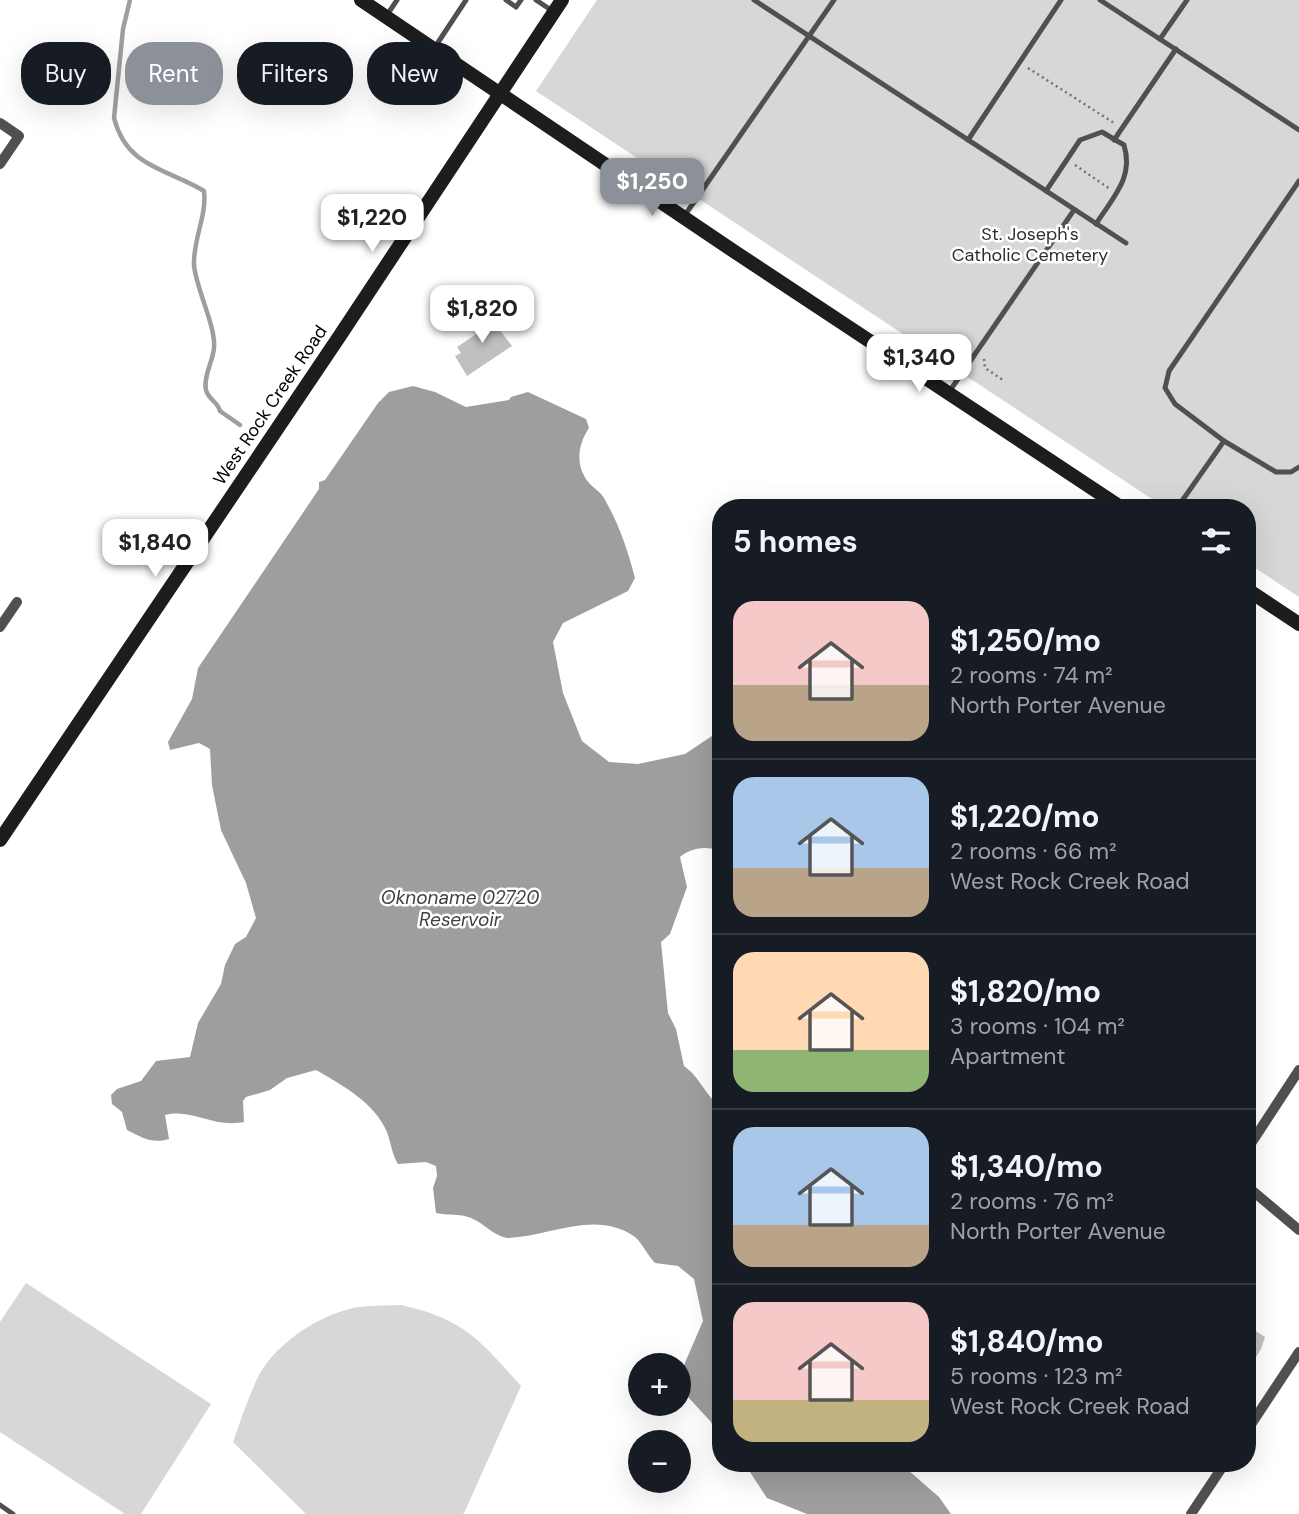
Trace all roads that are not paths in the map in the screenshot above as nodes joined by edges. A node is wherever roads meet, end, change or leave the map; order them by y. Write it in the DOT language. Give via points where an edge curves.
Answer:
graph roads {
  1 [pos="361,0"];
  2 [pos="397,0"];
  3 [pos="466,0"];
  4 [pos="506,0"];
  5 [pos="522,0"];
  6 [pos="536,0"];
  7 [pos="754,0"];
  8 [pos="834,0"];
  9 [pos="1061,0"];
  10 [pos="1100,0"];
  11 [pos="1187,0"];
  12 [pos="558,6"];
  13 [pos="385,17"];
  14 [pos="810,36"];
  15 [pos="1160,39"];
  16 [pos="421,42"];
  17 [pos="438,42"];
  18 [pos="1176,49"];
  19 [pos="463,70"];
  20 [pos="499,94"];
  21 [pos="0,123"];
  22 [pos="1299,130"];
  23 [pos="968,140"];
  24 [pos="1114,140"];
  25 [pos="0,164"];
  26 [pos="1299,181"];
  27 [pos="1046,191"];
  28 [pos="1074,210"];
  29 [pos="683,217"];
  30 [pos="1096,224"];
  31 [pos="1126,243"];
  32 [pos="949,392"];
  33 [pos="1223,441"];
  34 [pos="1299,467"];
  35 [pos="1109,499"];
  36 [pos="1183,499"];
  37 [pos="1256,595"];
  38 [pos="17,602"];
  39 [pos="1299,624"];
  40 [pos="0,627"];
  41 [pos="0,840"];
  42 [pos="1299,1070"];
  43 [pos="1256,1136"];
  44 [pos="1256,1194"];
  45 [pos="1299,1230"];
  46 [pos="1299,1352"];
  47 [pos="1256,1417"];
  48 [pos="1219,1472"];
  49 [pos="1198,1504"];
  50 [pos="0,1505"];
  51 [pos="13,1514"];
  52 [pos="1191,1514"];
  53 [pos="1205,1514"];
  1 -- 13 [label="main road"];
  2 -- 13 [label="lane"];
  3 -- 17 [label="lane"];
  4 -- 5 [label="lane" via="516,7"];
  6 -- 12 [label="lane"];
  7 -- 14 [label="lane"];
  8 -- 14 [label="lane"];
  9 -- 23 [label="lane"];
  10 -- 15 [label="lane"];
  11 -- 15 [label="lane"];
  12 -- 20 [label="main road, West Rock Creek Road"];
  13 -- 16 [label="main road"];
  14 -- 23 [label="lane"];
  14 -- 29 [label="lane"];
  15 -- 18 [label="lane"];
  18 -- 22 [label="lane"];
  18 -- 24 [label="lane"];
  19 -- 20 [label="main road"];
  20 -- 29 [label="main road"];
  20 -- 41 [label="main road, West Rock Creek Road"];
  21 -- 25 [label="street" via="19,136"];
  23 -- 27 [label="lane"];
  24 -- 27 [label="lane" via="1102,132 1080,140"];
  24 -- 30 [label="lane" via="1124,145 1128,172"];
  26 -- 33 [label="lane" via="1168,371 1165,388 1175,404"];
  27 -- 28 [label="lane"];
  28 -- 30 [label="lane"];
  28 -- 32 [label="lane"];
  29 -- 32 [label="main road"];
  30 -- 31 [label="lane"];
  32 -- 35 [label="main road"];
  33 -- 34 [label="lane" via="1276,472"];
  33 -- 36 [label="lane"];
  37 -- 39 [label="main road"];
  38 -- 40 [label="street"];
  42 -- 43 [label="street"];
  44 -- 45 [label="street"];
  46 -- 47 [label="street"];
  48 -- 49 [label="street"];
  49 -- 52 [label="street"];
  49 -- 53 [label="street"];
  50 -- 51 [label="lane"];
}
